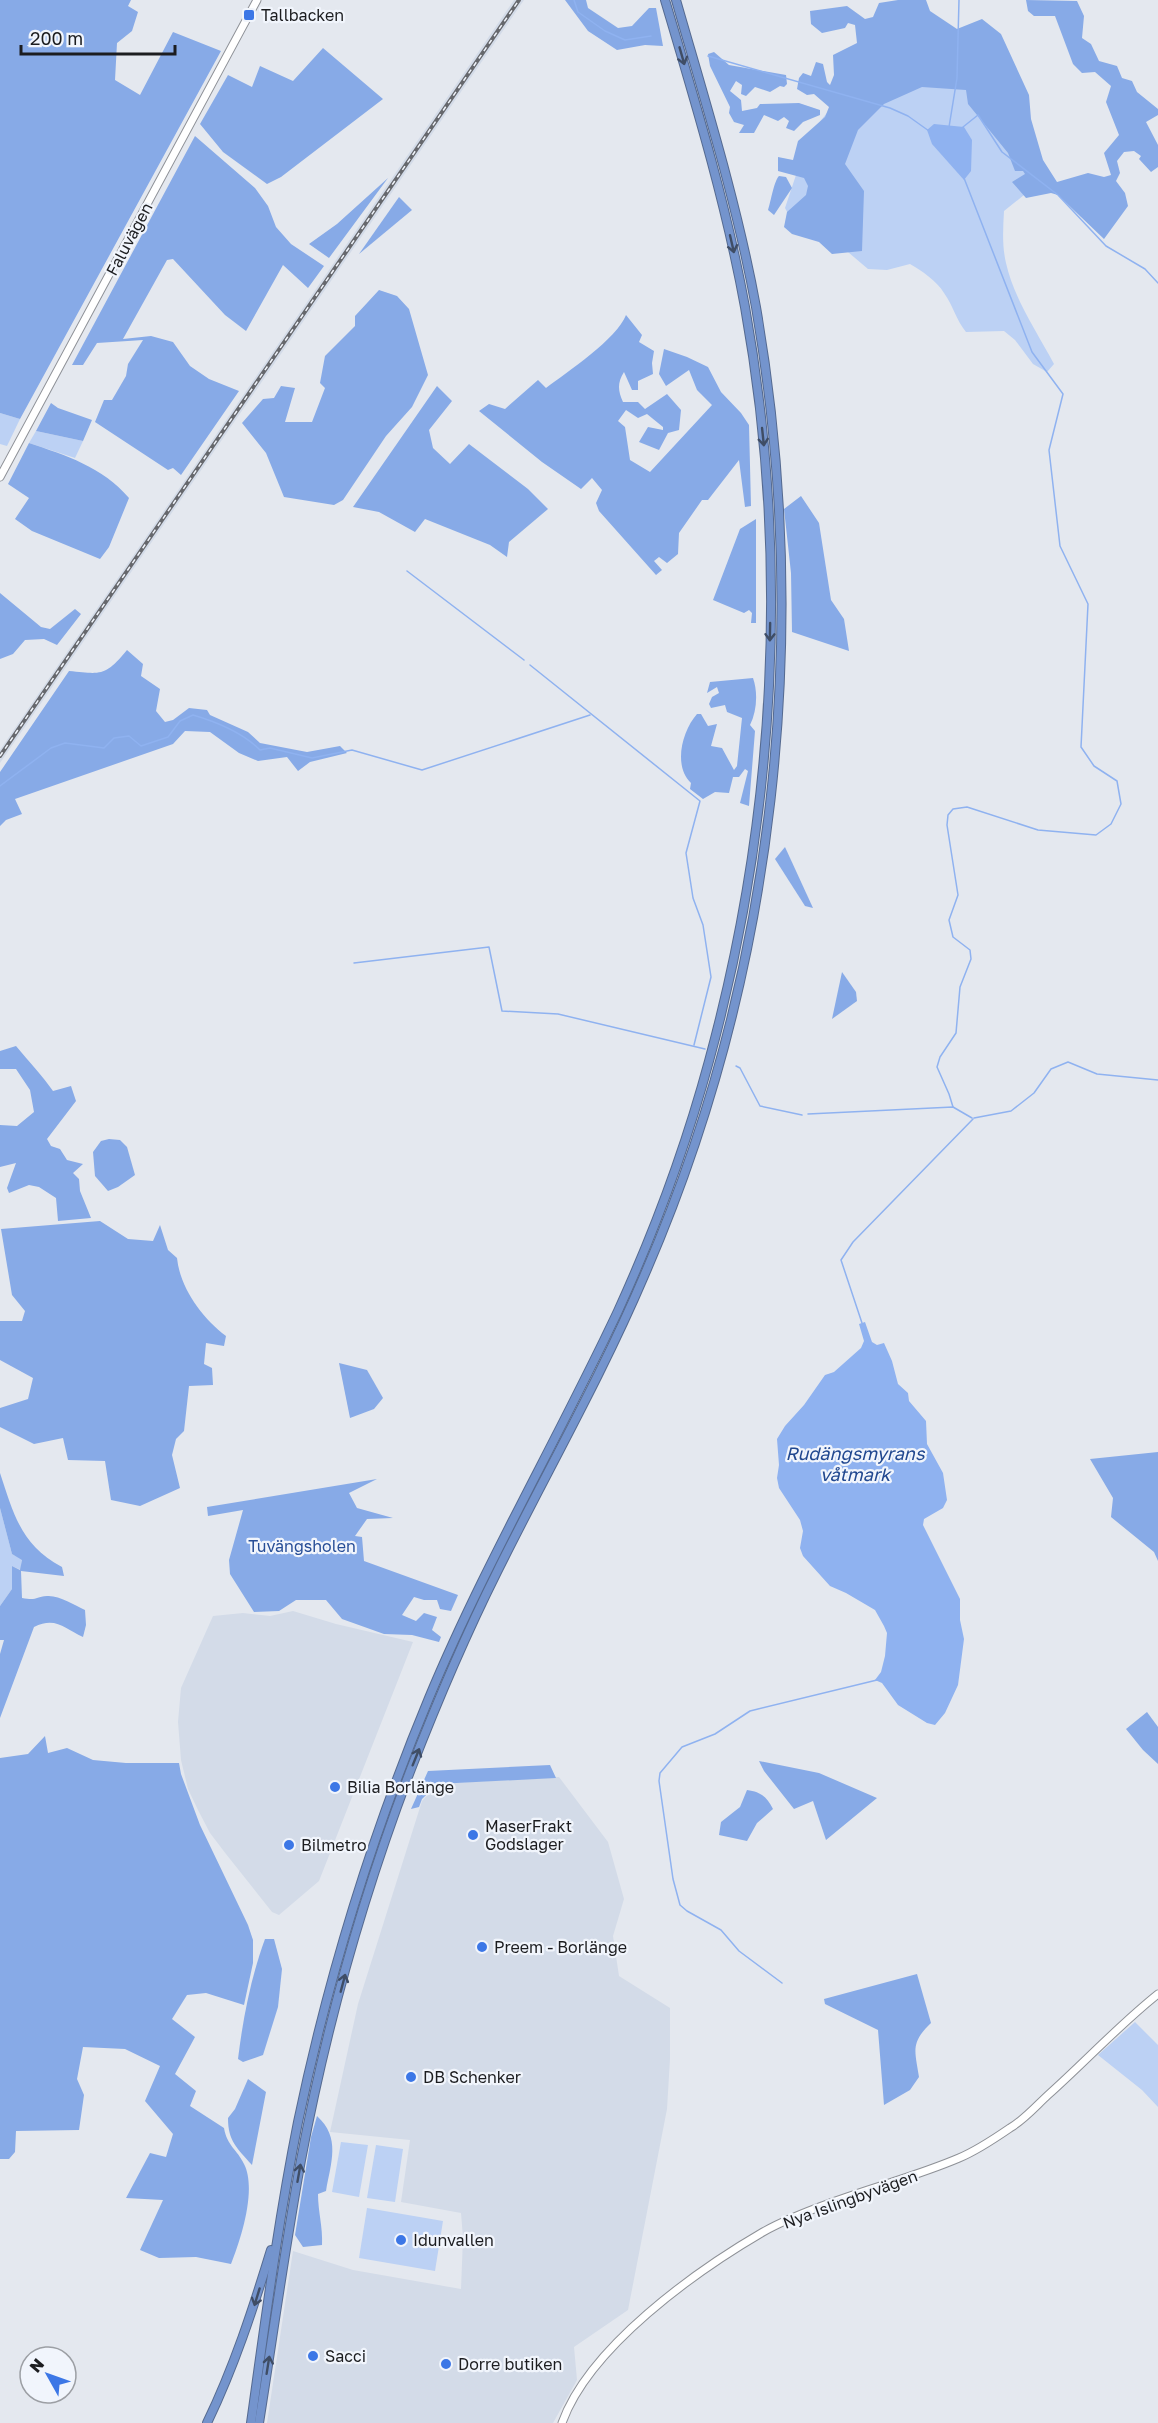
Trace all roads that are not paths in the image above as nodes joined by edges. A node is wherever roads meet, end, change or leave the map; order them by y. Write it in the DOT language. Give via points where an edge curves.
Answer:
graph roads {
  1 [pos="257,0"];
  2 [pos="665,0"];
  3 [pos="676,0"];
  4 [pos="0,477"];
  5 [pos="1158,1994"];
  6 [pos="280,2221"];
  7 [pos="207,2423"];
  8 [pos="251,2423"];
  9 [pos="259,2423"];
  10 [pos="562,2423"];
  1 -- 4 [label="street, Faluvägen"];
  2 -- 6 [label="highway, one-way" via="733,247 764,437 771,583 769,701 746,900 709,1062 657,1218 597,1353 455,1636 377,1835 327,1997"];
  9 -- 3 [label="highway, one-way" via="290,2221 320,2071 386,1839 465,1641 616,1339 666,1223 719,1065 756,903 779,704 782,584 773,435 765,362 742,241"];
  5 -- 10 [label="street, Nya Islingbyvägen" via="1122,2022 1012,2127 961,2157 764,2231 692,2279 621,2339 591,2372"];
  6 -- 7 [label="highway, one-way" via="246,2332"];
  6 -- 8 [label="highway"];
}
